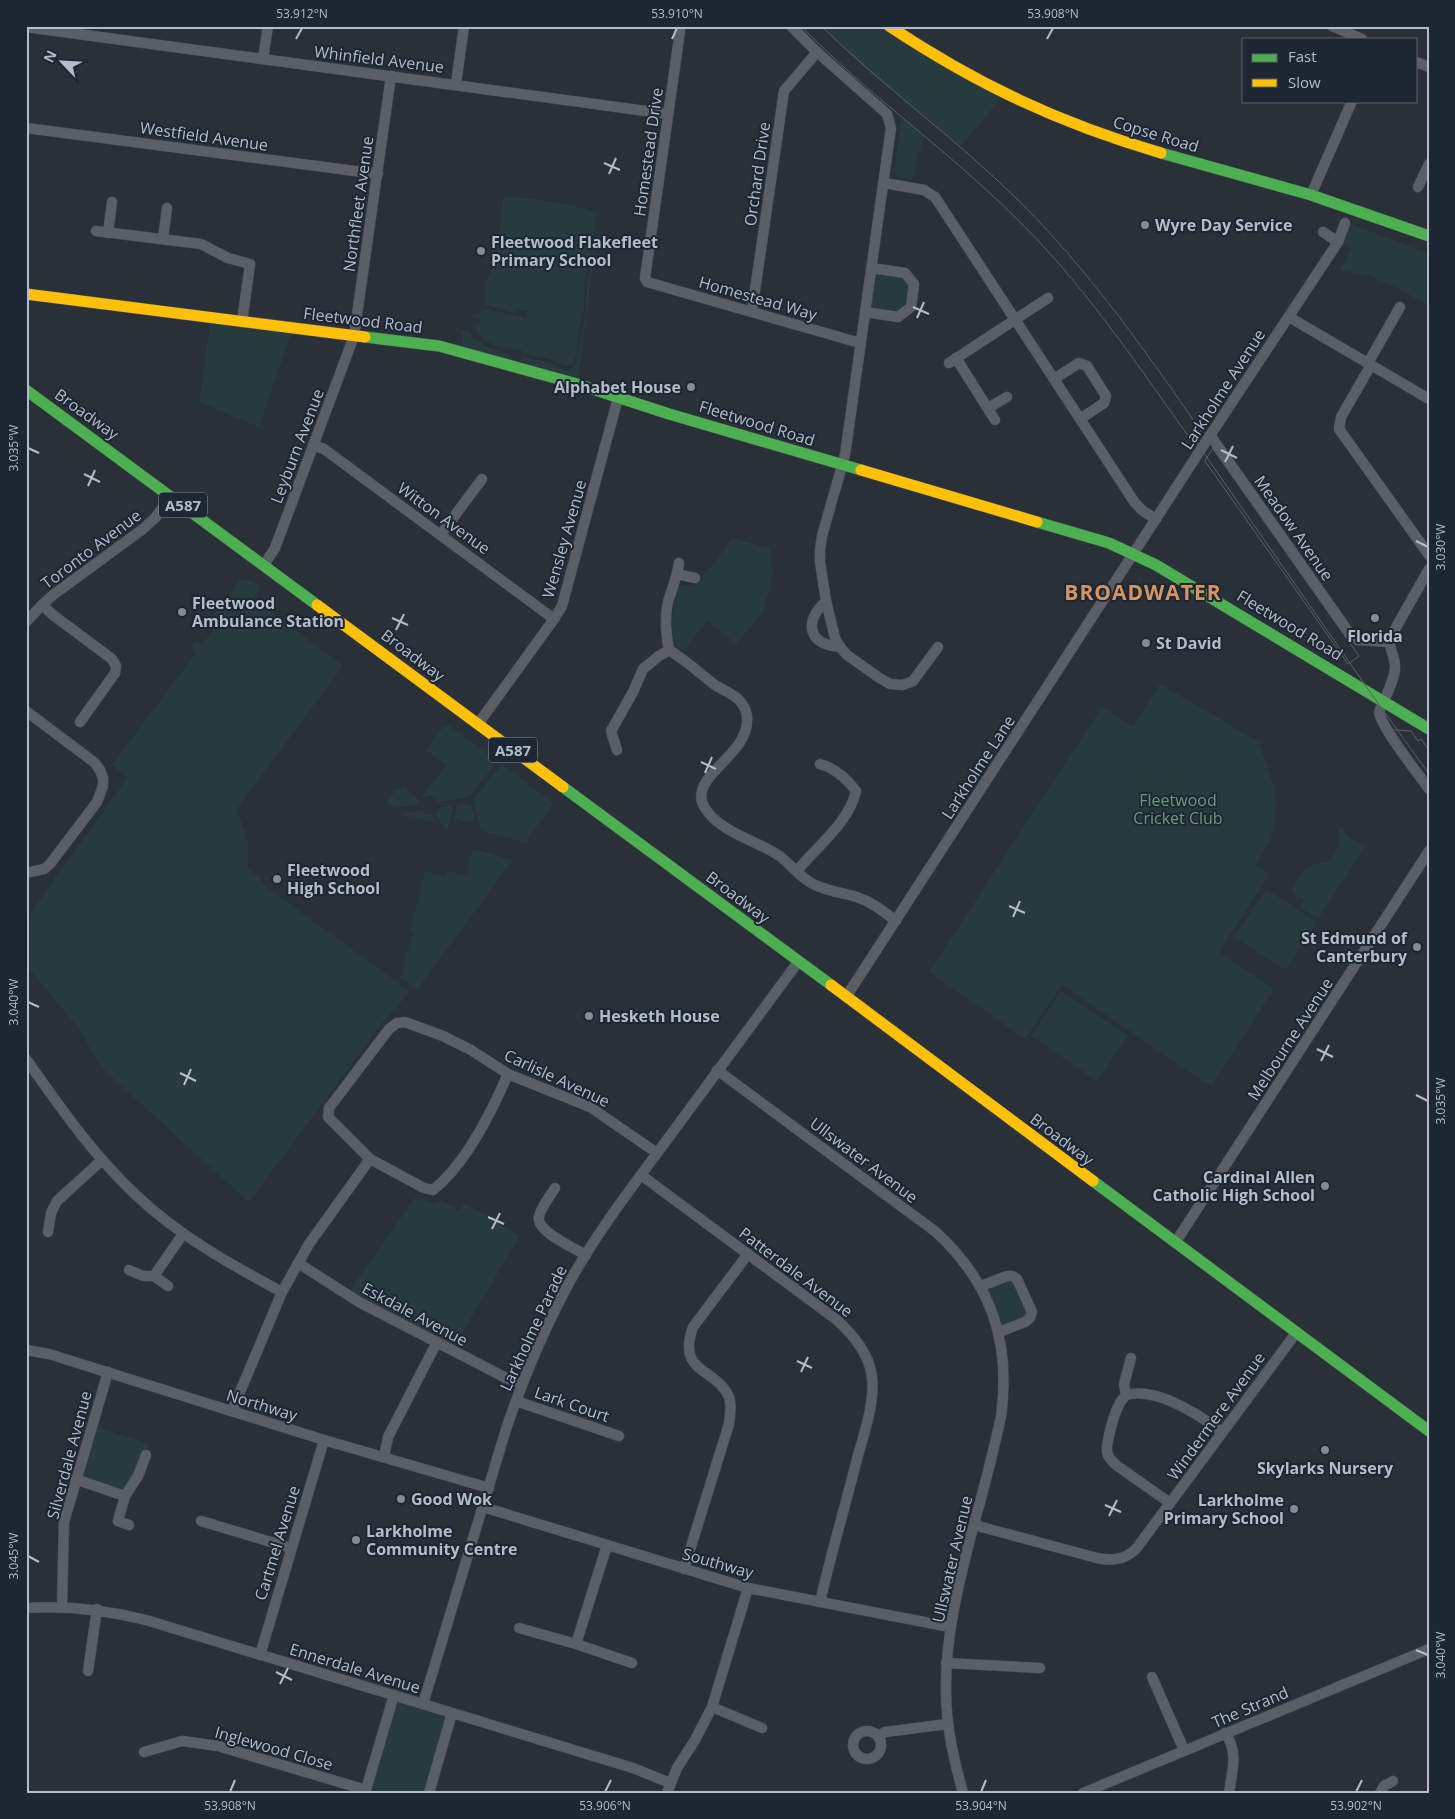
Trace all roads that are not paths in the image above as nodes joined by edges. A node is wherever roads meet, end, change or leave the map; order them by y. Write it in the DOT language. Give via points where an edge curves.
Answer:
graph roads {
  1 [pos="268,26"];
  2 [pos="464,26"];
  3 [pos="680,26"];
  4 [pos="791,26"];
  5 [pos="889,26"];
  6 [pos="1332,26"];
  7 [pos="26,27"];
  8 [pos="1360,38"];
  9 [pos="817,52"];
  10 [pos="263,59"];
  11 [pos="391,76"];
  12 [pos="456,84"];
  13 [pos="1352,102"];
  14 [pos="668,114"];
  15 [pos="26,128"];
  16 [pos="1429,164"];
  17 [pos="378,174"];
  18 [pos="884,183"];
  19 [pos="1418,187"];
  20 [pos="1311,195"];
  21 [pos="112,202"];
  22 [pos="167,208"];
  23 [pos="1345,223"];
  24 [pos="96,231"];
  25 [pos="1323,232"];
  26 [pos="108,233"];
  27 [pos="1429,236"];
  28 [pos="163,239"];
  29 [pos="1338,242"];
  30 [pos="872,268"];
  31 [pos="647,282"];
  32 [pos="26,294"];
  33 [pos="1048,298"];
  34 [pos="1400,307"];
  35 [pos="752,311"];
  36 [pos="865,312"];
  37 [pos="1289,317"];
  38 [pos="1016,320"];
  39 [pos="242,322"];
  40 [pos="354,336"];
  41 [pos="860,343"];
  42 [pos="1369,364"];
  43 [pos="1054,380"];
  44 [pos="26,390"];
  45 [pos="1007,397"];
  46 [pos="618,398"];
  47 [pos="1429,399"];
  48 [pos="988,408"];
  49 [pos="1080,419"];
  50 [pos="995,420"];
  51 [pos="1210,435"];
  52 [pos="313,445"];
  53 [pos="842,466"];
  54 [pos="482,479"];
  55 [pos="171,496"];
  56 [pos="1156,520"];
  57 [pos="441,534"];
  58 [pos="1134,553"];
  59 [pos="1429,555"];
  60 [pos="679,563"];
  61 [pos="264,565"];
  62 [pos="1429,569"];
  63 [pos="677,574"];
  64 [pos="695,578"];
  65 [pos="826,601"];
  66 [pos="42,605"];
  67 [pos="554,619"];
  68 [pos="26,622"];
  69 [pos="1389,642"];
  70 [pos="840,647"];
  71 [pos="938,647"];
  72 [pos="669,650"];
  73 [pos="1384,701"];
  74 [pos="26,711"];
  75 [pos="80,722"];
  76 [pos="478,724"];
  77 [pos="1429,729"];
  78 [pos="599,731"];
  79 [pos="611,731"];
  80 [pos="617,750"];
  81 [pos="820,764"];
  82 [pos="1429,789"];
  83 [pos="1429,851"];
  84 [pos="797,871"];
  85 [pos="26,873"];
  86 [pos="896,921"];
  87 [pos="798,962"];
  88 [pos="846,997"];
  89 [pos="28,1064"];
  90 [pos="717,1070"];
  91 [pos="508,1074"];
  92 [pos="657,1153"];
  93 [pos="370,1159"];
  94 [pos="102,1160"];
  95 [pos="641,1175"];
  96 [pos="555,1188"];
  97 [pos="48,1232"];
  98 [pos="183,1234"];
  99 [pos="1175,1243"];
  100 [pos="748,1254"];
  101 [pos="586,1255"];
  102 [pos="298,1263"];
  103 [pos="129,1270"];
  104 [pos="154,1276"];
  105 [pos="168,1286"];
  106 [pos="981,1286"];
  107 [pos="282,1292"];
  108 [pos="999,1332"];
  109 [pos="1296,1333"];
  110 [pos="437,1342"];
  111 [pos="26,1350"];
  112 [pos="1131,1358"];
  113 [pos="108,1372"];
  114 [pos="522,1384"];
  115 [pos="1126,1395"];
  116 [pos="516,1401"];
  117 [pos="232,1411"];
  118 [pos="1429,1431"];
  119 [pos="1222,1432"];
  120 [pos="619,1436"];
  121 [pos="324,1440"];
  122 [pos="146,1455"];
  123 [pos="384,1457"];
  124 [pos="76,1479"];
  125 [pos="489,1488"];
  126 [pos="125,1496"];
  127 [pos="1170,1504"];
  128 [pos="483,1507"];
  129 [pos="201,1521"];
  130 [pos="129,1525"];
  131 [pos="974,1526"];
  132 [pos="606,1545"];
  133 [pos="291,1548"];
  134 [pos="684,1569"];
  135 [pos="748,1588"];
  136 [pos="820,1602"];
  137 [pos="62,1606"];
  138 [pos="26,1608"];
  139 [pos="97,1609"];
  140 [pos="950,1627"];
  141 [pos="519,1628"];
  142 [pos="576,1644"];
  143 [pos="1429,1649"];
  144 [pos="260,1655"];
  145 [pos="946,1662"];
  146 [pos="632,1663"];
  147 [pos="1040,1668"];
  148 [pos="88,1671"];
  149 [pos="1152,1677"];
  150 [pos="394,1695"];
  151 [pos="423,1704"];
  152 [pos="712,1707"];
  153 [pos="452,1713"];
  154 [pos="948,1724"];
  155 [pos="762,1728"];
  156 [pos="1226,1733"];
  157 [pos="878,1736"];
  158 [pos="1184,1750"];
  159 [pos="144,1752"];
  160 [pos="1393,1781"];
  161 [pos="668,1788"];
  162 [pos="365,1791"];
  163 [pos="429,1793"];
  164 [pos="963,1793"];
  165 [pos="1084,1793"];
  166 [pos="1229,1793"];
  167 [pos="1380,1793"];
  1 -- 10 [label="street"];
  2 -- 12 [label="street"];
  3 -- 14 [label="street, Homestead Drive"];
  4 -- 9 [label="street"];
  5 -- 20 [label="street, Copse Road" via="1004,95 1074,124 1156,152"];
  6 -- 8 [label="street"];
  7 -- 10 [label="street, Whinfield Avenue"];
  9 -- 18 [label="street" via="887,114 891,128"];
  9 -- 35 [label="street, Orchard Drive" via="784,91"];
  10 -- 11 [label="street, Whinfield Avenue"];
  11 -- 12 [label="street, Whinfield Avenue"];
  11 -- 17 [label="street, Northfleet Avenue"];
  12 -- 14 [label="street, Whinfield Avenue"];
  13 -- 20 [label="street"];
  14 -- 31 [label="street, Homestead Drive"];
  15 -- 17 [label="street, Westfield Avenue"];
  16 -- 19 [label="street"];
  17 -- 40 [label="street, Northfleet Avenue"];
  18 -- 30 [label="street"];
  18 -- 38 [label="street" via="924,190 935,197"];
  20 -- 27 [label="street, Copse Road"];
  21 -- 26 [label="street"];
  22 -- 28 [label="street"];
  23 -- 29 [label="street, Larkholme Avenue"];
  24 -- 26 [label="street"];
  25 -- 29 [label="street"];
  26 -- 28 [label="street"];
  28 -- 39 [label="street" via="201,244 228,258 250,264"];
  29 -- 37 [label="street, Larkholme Avenue"];
  30 -- 36 [label="street"];
  30 -- 36 [label="street" via="905,273 914,284 911,306 898,317"];
  31 -- 35 [label="street, Homestead Way"];
  32 -- 39 [label="street, Fleetwood Road"];
  33 -- 38 [label="street"];
  34 -- 42 [label="street"];
  35 -- 41 [label="street, Homestead Way"];
  36 -- 41 [label="street"];
  37 -- 42 [label="street"];
  37 -- 51 [label="street, Larkholme Avenue"];
  38 -- 43 [label="street"];
  38 -- 48 [label="street" via="953,361"];
  39 -- 40 [label="street, Fleetwood Road"];
  40 -- 46 [label="street, Fleetwood Road" via="439,346"];
  40 -- 52 [label="street, Leyburn Avenue"];
  41 -- 53 [label="street"];
  42 -- 47 [label="street"];
  42 -- 59 [label="street" via="1341,417 1339,429"];
  43 -- 49 [label="street"];
  43 -- 49 [label="street" via="1080,363 1087,366 1106,396 1104,403"];
  44 -- 55 [label="street, Broadway / A587"];
  45 -- 48 [label="street"];
  46 -- 53 [label="street, Fleetwood Road"];
  46 -- 67 [label="street, Wensley Avenue" via="562,606"];
  48 -- 50 [label="street"];
  49 -- 56 [label="street" via="1135,503"];
  51 -- 56 [label="street, Larkholme Avenue"];
  51 -- 69 [label="street, Meadow Avenue" via="1354,638"];
  52 -- 57 [label="street, Witton Avenue" via="324,449"];
  52 -- 61 [label="street, Leyburn Avenue" via="275,548"];
  53 -- 58 [label="street, Fleetwood Road"];
  53 -- 65 [label="street" via="820,550"];
  54 -- 57 [label="street"];
  55 -- 61 [label="street, Broadway / A587"];
  55 -- 66 [label="street, Toronto Avenue" via="143,529"];
  56 -- 58 [label="street, Larkholme Avenue"];
  57 -- 67 [label="street, Witton Avenue"];
  58 -- 73 [label="street, Fleetwood Road"];
  58 -- 86 [label="street, Larkholme Lane"];
  60 -- 63 [label="street"];
  61 -- 76 [label="street, Broadway / A587"];
  62 -- 69 [label="street"];
  63 -- 64 [label="street"];
  63 -- 72 [label="street" via="665,621"];
  65 -- 70 [label="street"];
  65 -- 70 [label="street" via="817,610 813,632 826,645"];
  66 -- 68 [label="street, Toronto Avenue"];
  66 -- 75 [label="street" via="112,659 116,666 115,674"];
  67 -- 76 [label="street, Wensley Avenue"];
  69 -- 73 [label="street" via="1396,664"];
  70 -- 71 [label="street" via="878,677 890,684 903,685 913,681"];
  72 -- 79 [label="street" via="643,670"];
  72 -- 84 [label="street" via="734,696 747,714 744,738 704,784 704,807 712,817 768,849"];
  73 -- 77 [label="street, Fleetwood Road"];
  73 -- 82 [label="street" via="1380,717"];
  74 -- 85 [label="street" via="95,763 103,786 97,802 56,858 44,869"];
  76 -- 87 [label="street, Broadway / A587"];
  78 -- 79 [label="street"];
  79 -- 80 [label="street"];
  81 -- 84 [label="street" via="830,767 850,783 856,791 854,803"];
  83 -- 99 [label="street, Melbourne Avenue"];
  84 -- 86 [label="street" via="812,884 858,898"];
  86 -- 88 [label="street, Larkholme Lane"];
  87 -- 88 [label="street, Broadway / A587"];
  87 -- 90 [label="street, Larkholme Parade"];
  88 -- 99 [label="street, Broadway / A587"];
  89 -- 94 [label="street" via="68,1120"];
  90 -- 92 [label="street, Larkholme Parade"];
  90 -- 106 [label="street, Ullswater Avenue" via="936,1232 967,1264"];
  91 -- 92 [label="street, Carlisle Avenue" via="590,1107"];
  91 -- 93 [label="street" via="479,1133 434,1190 424,1188"];
  91 -- 93 [label="street, Carlisle Avenue" via="471,1050 414,1024 397,1023 329,1108 328,1116"];
  92 -- 95 [label="street, Larkholme Parade"];
  93 -- 102 [label="street"];
  94 -- 97 [label="street" via="57,1201"];
  94 -- 98 [label="street" via="136,1195"];
  95 -- 100 [label="street, Patterdale Avenue"];
  95 -- 101 [label="street, Larkholme Parade"];
  96 -- 101 [label="street" via="538,1222 543,1229"];
  98 -- 104 [label="street"];
  98 -- 107 [label="street"];
  99 -- 109 [label="street, Broadway / A587"];
  100 -- 134 [label="street" via="693,1327 689,1338 692,1359 697,1367 720,1384 729,1397 731,1410"];
  100 -- 136 [label="street, Patterdale Avenue" via="850,1332 860,1344 872,1376 870,1410"];
  101 -- 114 [label="street, Larkholme Parade" via="550,1321"];
  102 -- 107 [label="street"];
  102 -- 110 [label="street, Eskdale Avenue" via="359,1302"];
  103 -- 104 [label="street" via="143,1276"];
  104 -- 105 [label="street"];
  106 -- 108 [label="street, Ullswater Avenue"];
  106 -- 108 [label="street" via="1007,1276 1018,1279 1032,1312 1026,1322"];
  107 -- 117 [label="street"];
  108 -- 131 [label="street, Ullswater Avenue" via="1005,1380 1001,1417"];
  109 -- 118 [label="street, Broadway / A587"];
  109 -- 119 [label="street, Windermere Avenue"];
  110 -- 114 [label="street, Eskdale Avenue"];
  110 -- 123 [label="street" via="388,1437"];
  111 -- 113 [label="street, Northway"];
  112 -- 115 [label="street" via="1124,1384"];
  113 -- 117 [label="street, Northway"];
  113 -- 124 [label="street, Silverdale Avenue"];
  114 -- 116 [label="street, Larkholme Parade"];
  115 -- 119 [label="street" via="1142,1393 1166,1400 1196,1414"];
  115 -- 127 [label="street" via="1116,1412 1108,1454 1116,1465"];
  116 -- 120 [label="street, Lark Court"];
  116 -- 125 [label="street, Larkholme Parade"];
  117 -- 121 [label="street, Northway"];
  119 -- 127 [label="street, Windermere Avenue"];
  121 -- 123 [label="street, Northway"];
  121 -- 133 [label="street, Cartmel Avenue"];
  122 -- 126 [label="street"];
  123 -- 125 [label="street, Northway"];
  124 -- 126 [label="street"];
  124 -- 137 [label="street, Silverdale Avenue" via="64,1522"];
  125 -- 128 [label="street, Larkholme Parade"];
  126 -- 130 [label="street" via="118,1521"];
  127 -- 131 [label="street, Windermere Avenue" via="1136,1549 1118,1560 1097,1558"];
  128 -- 132 [label="street, Southway"];
  128 -- 151 [label="street, Larkholme Parade"];
  129 -- 133 [label="street"];
  131 -- 140 [label="street, Ullswater Avenue"];
  132 -- 134 [label="street, Southway"];
  132 -- 142 [label="street"];
  133 -- 144 [label="street, Cartmel Avenue"];
  134 -- 135 [label="street, Southway"];
  135 -- 136 [label="street, Southway"];
  135 -- 152 [label="street"];
  136 -- 140 [label="street, Southway"];
  137 -- 138 [label="street, Ennerdale Avenue"];
  137 -- 139 [label="street, Ennerdale Avenue"];
  139 -- 144 [label="street, Ennerdale Avenue" via="146,1620"];
  139 -- 148 [label="street"];
  140 -- 145 [label="street, Ullswater Avenue"];
  141 -- 142 [label="street"];
  142 -- 146 [label="street"];
  143 -- 156 [label="street, The Strand"];
  144 -- 150 [label="street, Ennerdale Avenue"];
  145 -- 147 [label="street"];
  145 -- 154 [label="street, Ullswater Avenue"];
  149 -- 158 [label="street"];
  150 -- 151 [label="street, Ennerdale Avenue"];
  150 -- 162 [label="street"];
  151 -- 153 [label="street, Ennerdale Avenue"];
  152 -- 155 [label="street"];
  152 -- 161 [label="street"];
  153 -- 161 [label="street, Ennerdale Avenue" via="633,1768"];
  153 -- 163 [label="street"];
  154 -- 157 [label="street" via="885,1732"];
  154 -- 164 [label="street, Ullswater Avenue"];
  156 -- 158 [label="street, The Strand"];
  156 -- 166 [label="street" via="1235,1760"];
  158 -- 165 [label="street, The Strand"];
  159 -- 162 [label="street, Inglewood Close" via="182,1741 218,1746"];
  160 -- 167 [label="street"];
}
